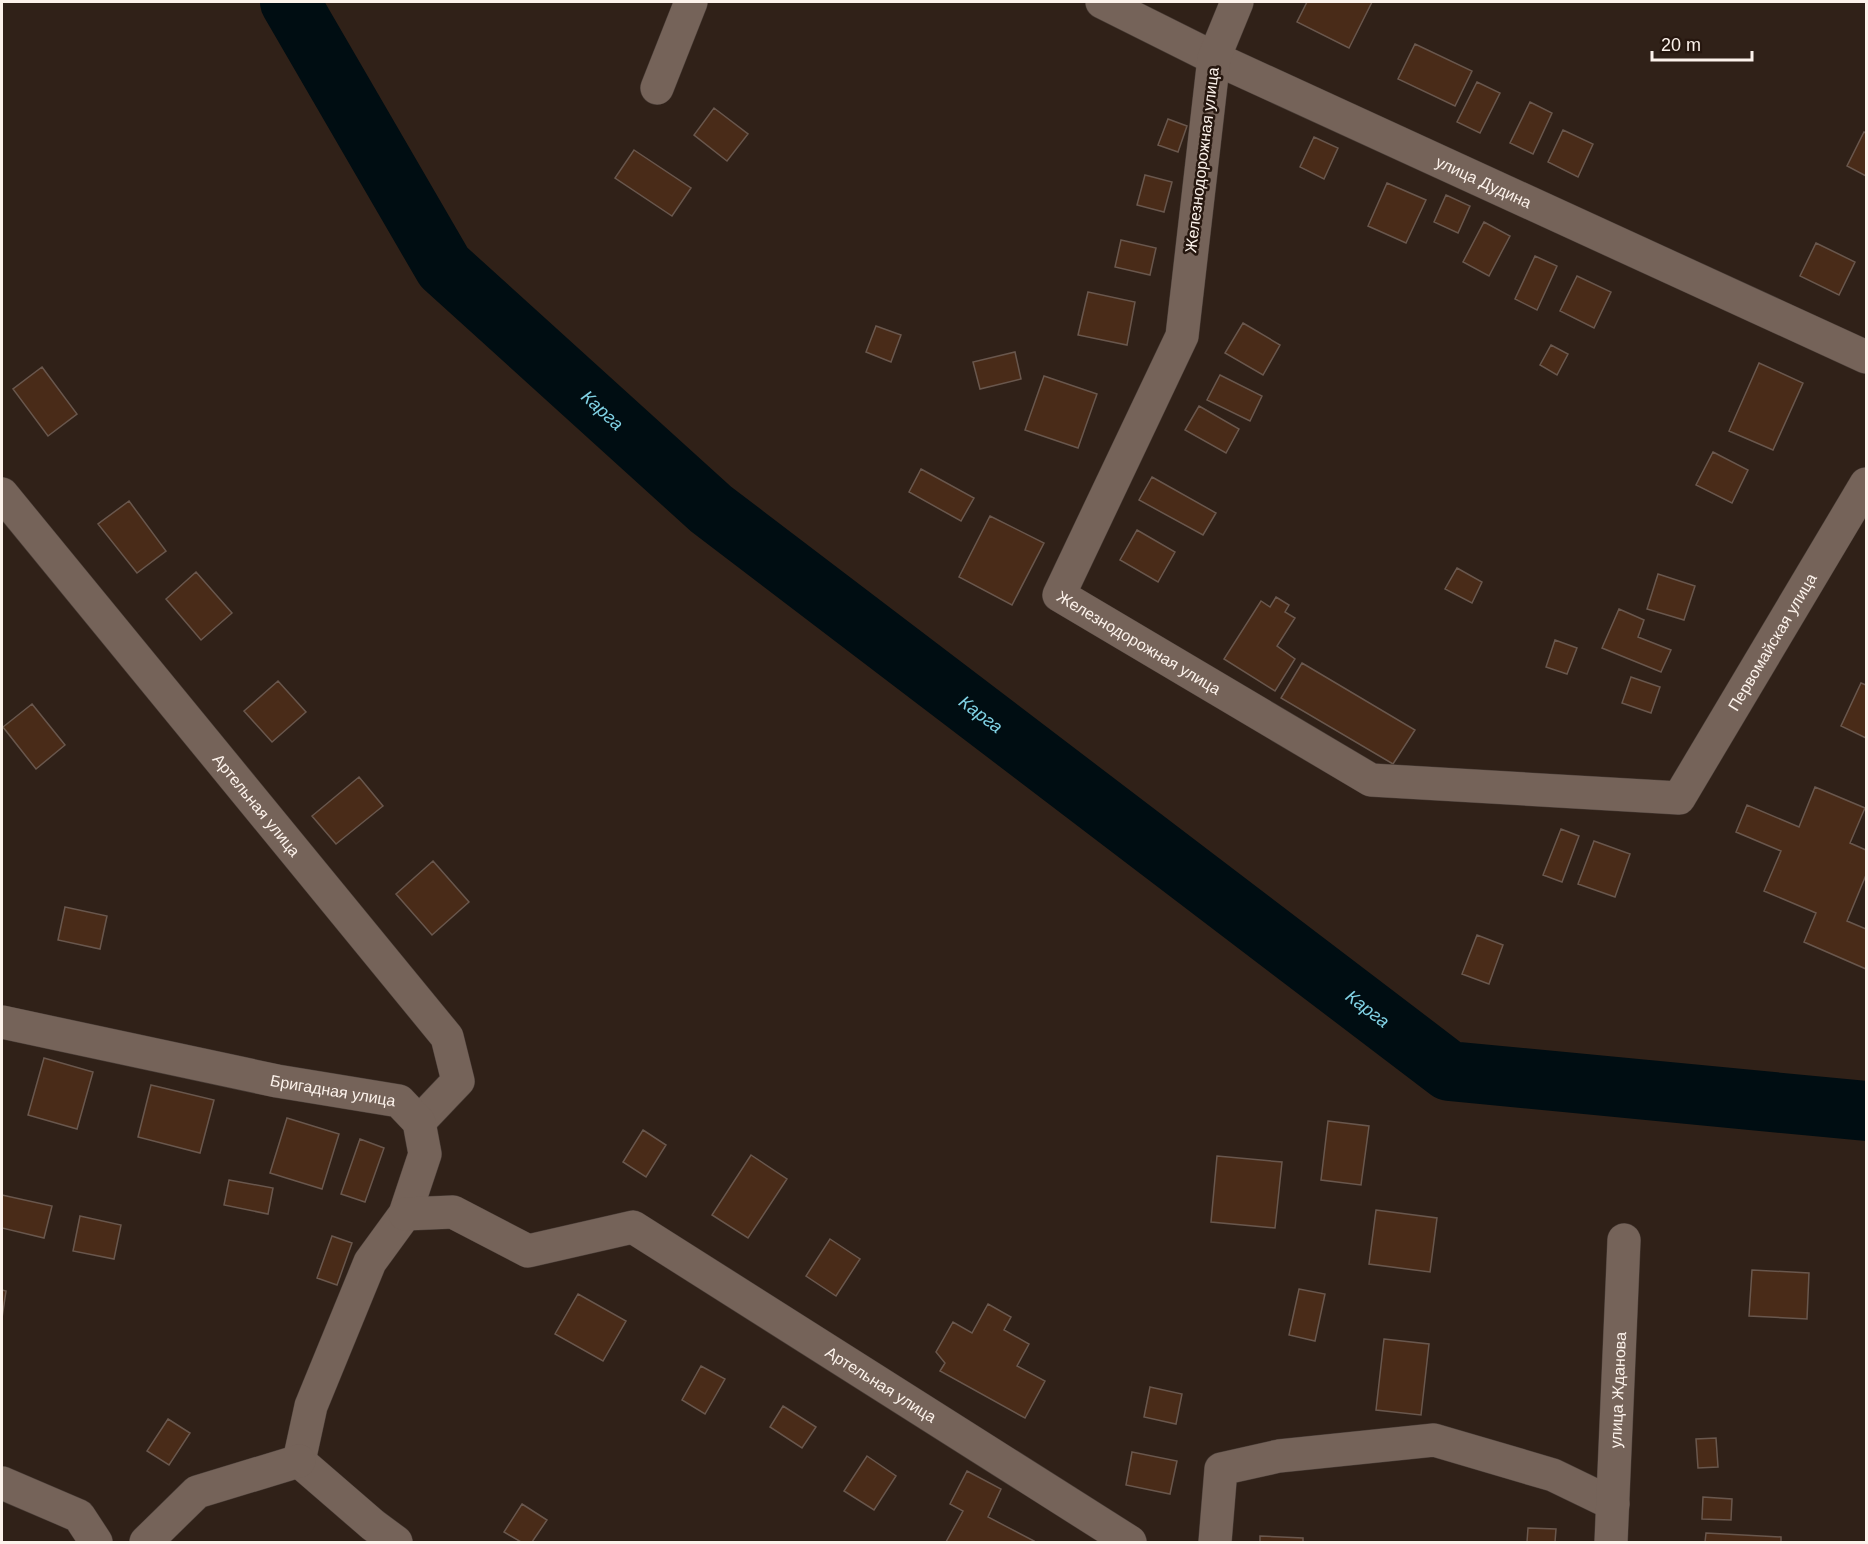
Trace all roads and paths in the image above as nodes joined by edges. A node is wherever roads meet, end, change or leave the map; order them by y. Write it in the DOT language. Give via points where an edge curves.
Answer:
graph roads {
  1 [pos="691,2"];
  2 [pos="1102,2"];
  3 [pos="1237,2"];
  4 [pos="1214,58"];
  5 [pos="657,88"];
  6 [pos="1866,357"];
  7 [pos="1866,484"];
  8 [pos="2,494"];
  9 [pos="1679,798"];
  10 [pos="2,1022"];
  11 [pos="419,1122"];
  12 [pos="405,1214"];
  13 [pos="1624,1240"];
  14 [pos="298,1461"];
  15 [pos="2,1483"];
  16 [pos="1613,1504"];
  17 [pos="96,1542"];
  18 [pos="146,1542"];
  19 [pos="396,1542"];
  20 [pos="1130,1542"];
  21 [pos="1215,1542"];
  22 [pos="1611,1542"];
  1 -- 5 [label="street"];
  2 -- 4 [label="street, улица Дудина"];
  3 -- 4 [label="street, Железнодорожная улица"];
  4 -- 6 [label="street, улица Дудина"];
  4 -- 9 [label="street, Железнодорожная улица" via="1182,336 1059,595 1371,780"];
  7 -- 9 [label="street, Первомайская улица"];
  8 -- 11 [label="street, Артельная улица" via="447,1037 458,1081"];
  10 -- 11 [label="street, Бригадная улица" via="277,1081 399,1101"];
  11 -- 12 [label="street" via="425,1154"];
  12 -- 14 [label="street" via="370,1262 311,1406"];
  12 -- 20 [label="street, Артельная улица" via="453,1212 528,1251 633,1227"];
  13 -- 16 [label="street, улица Жданова"];
  14 -- 18 [label="street" via="197,1492"];
  14 -- 19 [label="street"];
  15 -- 17 [label="street" via="79,1516"];
  16 -- 21 [label="street" via="1553,1475 1434,1440 1279,1456 1221,1469"];
  16 -- 22 [label="street, улица Жданова"];
}
